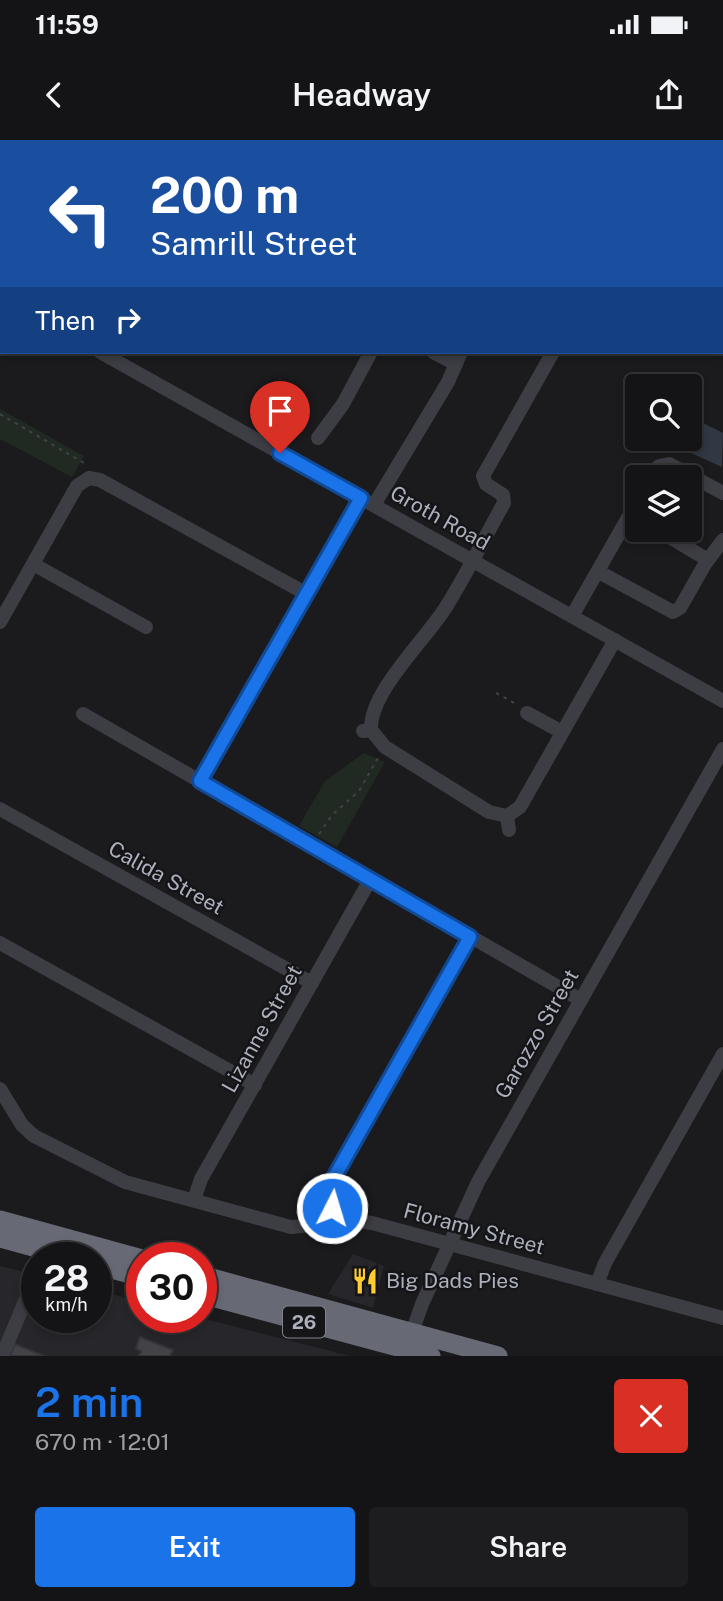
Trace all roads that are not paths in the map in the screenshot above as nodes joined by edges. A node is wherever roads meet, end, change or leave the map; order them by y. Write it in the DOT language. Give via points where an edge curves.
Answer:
graph roads {
  1 [pos="104,354"];
  2 [pos="370,354"];
  3 [pos="553,354"];
  4 [pos="458,358"];
  5 [pos="318,438"];
  6 [pos="702,482"];
  7 [pos="723,493"];
  8 [pos="367,502"];
  9 [pos="625,529"];
  10 [pos="723,540"];
  11 [pos="679,542"];
  12 [pos="471,560"];
  13 [pos="708,560"];
  14 [pos="33,564"];
  15 [pos="599,572"];
  16 [pos="305,593"];
  17 [pos="572,616"];
  18 [pos="0,622"];
  19 [pos="146,627"];
  20 [pos="615,640"];
  21 [pos="723,701"];
  22 [pos="83,713"];
  23 [pos="527,713"];
  24 [pos="562,732"];
  25 [pos="723,749"];
  26 [pos="200,781"];
  27 [pos="0,809"];
  28 [pos="370,880"];
  29 [pos="470,937"];
  30 [pos="0,943"];
  31 [pos="312,984"];
  32 [pos="581,1000"];
  33 [pos="723,1054"];
  34 [pos="255,1085"];
  35 [pos="0,1088"];
  36 [pos="194,1200"];
  37 [pos="0,1220"];
  38 [pos="334,1223"];
  39 [pos="0,1238"];
  40 [pos="449,1244"];
  41 [pos="21,1246"];
  42 [pos="126,1255"];
  43 [pos="217,1281"];
  44 [pos="597,1284"];
  45 [pos="217,1298"];
  46 [pos="21,1311"];
  47 [pos="723,1318"];
  48 [pos="407,1346"];
  49 [pos="2,1356"];
  50 [pos="430,1356"];
  51 [pos="498,1356"];
  1 -- 8 [label="street, Groth Road"];
  2 -- 5 [label="street"];
  3 -- 12 [label="street" via="485,471 486,484 504,500"];
  4 -- 8 [label="street"];
  6 -- 7 [label="street"];
  8 -- 12 [label="street, Groth Road"];
  8 -- 16 [label="street"];
  9 -- 15 [label="street"];
  10 -- 13 [label="street"];
  11 -- 13 [label="street"];
  12 -- 17 [label="street, Groth Road"];
  12 -- 24 [label="street" via="439,618 398,671 367,731 385,747 508,823"];
  13 -- 15 [label="street" via="680,608 673,612"];
  14 -- 16 [label="street" via="77,486 85,479 100,480"];
  14 -- 18 [label="street"];
  14 -- 19 [label="street"];
  15 -- 17 [label="street"];
  16 -- 26 [label="street"];
  17 -- 20 [label="street, Groth Road"];
  20 -- 21 [label="street, Groth Road"];
  20 -- 24 [label="street"];
  22 -- 26 [label="street"];
  23 -- 24 [label="street"];
  25 -- 32 [label="street, Garozzo Street"];
  26 -- 28 [label="street"];
  27 -- 31 [label="street, Calida Street"];
  28 -- 29 [label="street"];
  28 -- 31 [label="street, Lizanne Street"];
  29 -- 32 [label="street"];
  29 -- 38 [label="street" via="332,1181"];
  30 -- 34 [label="street"];
  31 -- 34 [label="street, Lizanne Street"];
  32 -- 40 [label="street, Garozzo Street" via="478,1182"];
  33 -- 44 [label="street"];
  34 -- 36 [label="street, Lizanne Street"];
  35 -- 36 [label="street, Floramy Street" via="22,1125 47,1144 125,1182"];
  36 -- 38 [label="street, Floramy Street" via="297,1228"];
  37 -- 42 [label="highway"];
  38 -- 40 [label="street, Floramy Street" via="365,1222"];
  39 -- 41 [label="highway"];
  40 -- 44 [label="street, Floramy Street"];
  40 -- 48 [label="street, Garozzo Street"];
  43 -- 48 [label="highway, 26"];
  44 -- 47 [label="street, Floramy Street"];
  45 -- 48 [label="highway, 26"];
  46 -- 49 [label="street"];
  48 -- 50 [label="highway, 26"];
  48 -- 51 [label="highway, 26"];
}
